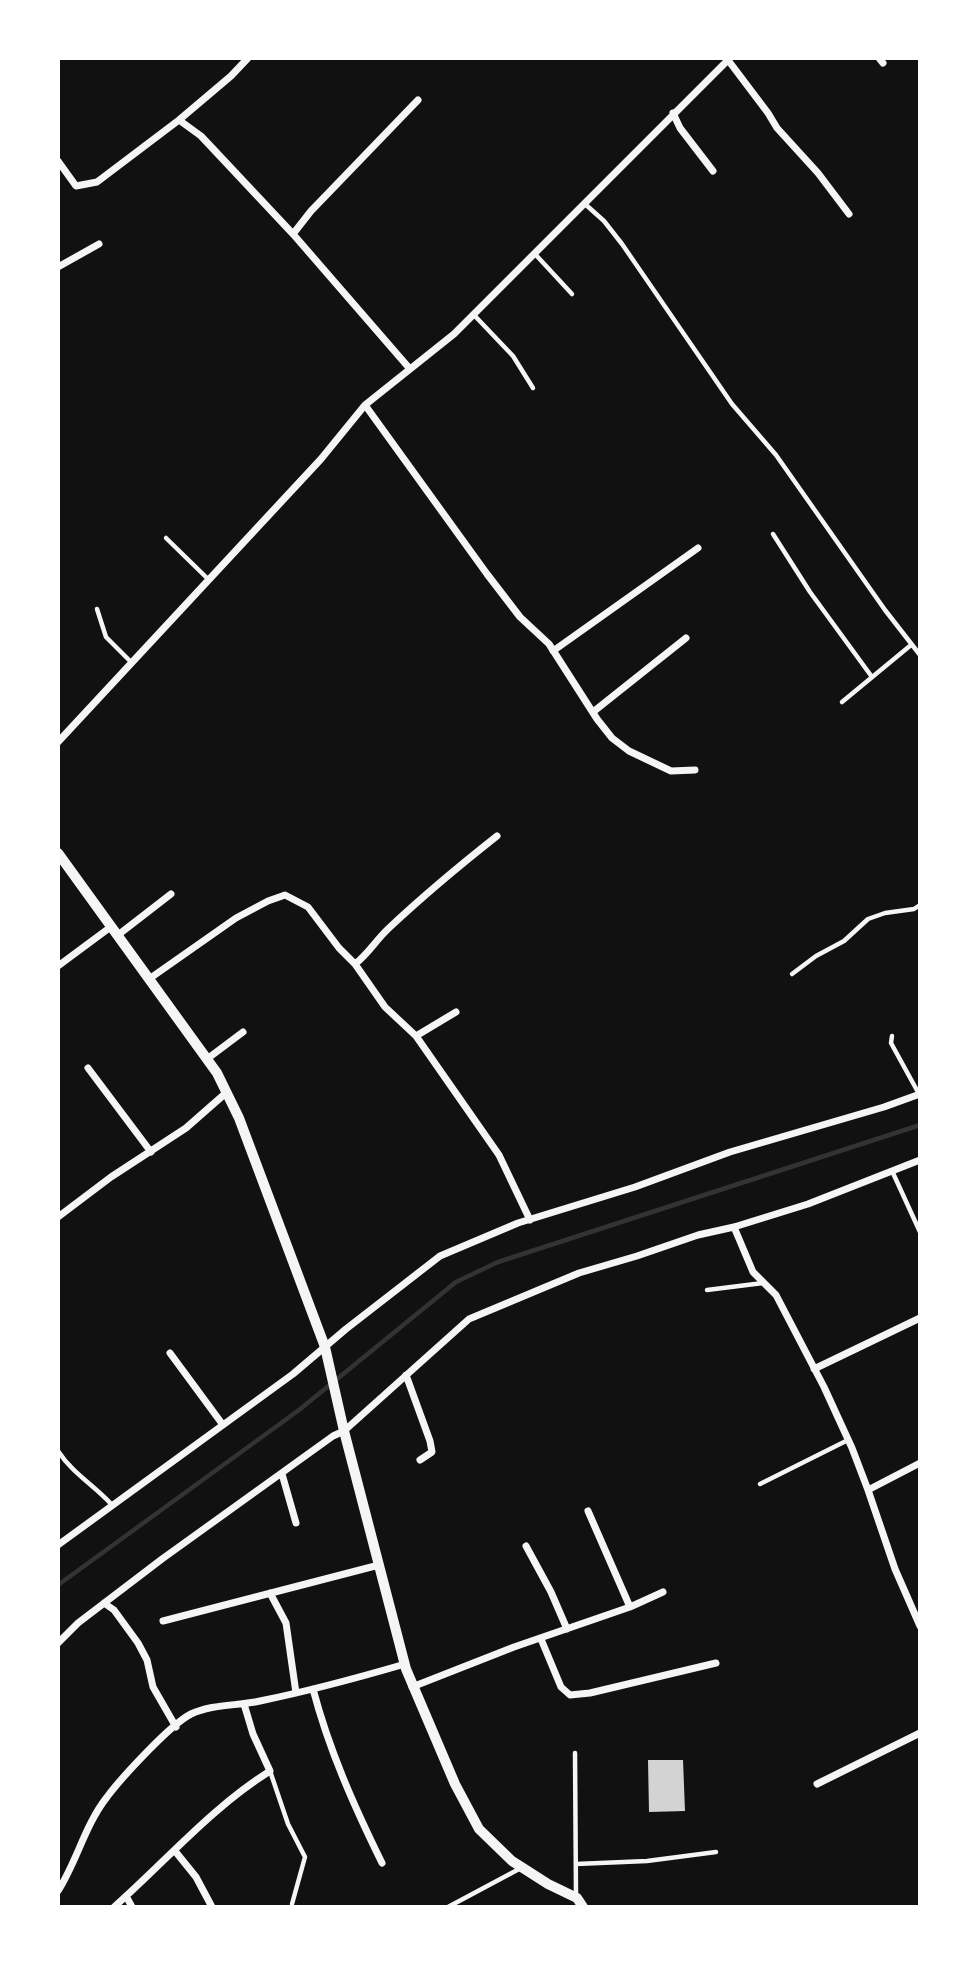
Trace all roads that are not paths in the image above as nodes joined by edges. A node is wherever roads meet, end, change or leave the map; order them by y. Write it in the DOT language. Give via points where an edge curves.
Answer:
graph roads {
  1 [pos="248,58"];
  2 [pos="729,59"];
  3 [pos="418,100"];
  4 [pos="671,116"];
  5 [pos="179,120"];
  6 [pos="58,161"];
  7 [pos="713,171"];
  8 [pos="584,204"];
  9 [pos="849,214"];
  10 [pos="293,234"];
  11 [pos="99,244"];
  12 [pos="535,253"];
  13 [pos="58,267"];
  14 [pos="572,295"];
  15 [pos="473,314"];
  16 [pos="410,369"];
  17 [pos="533,388"];
  18 [pos="365,405"];
  19 [pos="773,534"];
  20 [pos="166,538"];
  21 [pos="698,548"];
  22 [pos="209,580"];
  23 [pos="97,609"];
  24 [pos="686,638"];
  25 [pos="911,645"];
  26 [pos="553,651"];
  27 [pos="920,655"];
  28 [pos="132,663"];
  29 [pos="872,677"];
  30 [pos="842,702"];
  31 [pos="593,712"];
  32 [pos="58,742"];
  33 [pos="695,771"];
  34 [pos="497,836"];
  35 [pos="58,853"];
  36 [pos="171,894"];
  37 [pos="920,905"];
  38 [pos="115,931"];
  39 [pos="355,964"];
  40 [pos="58,966"];
  41 [pos="792,974"];
  42 [pos="149,979"];
  43 [pos="456,1012"];
  44 [pos="243,1032"];
  45 [pos="416,1036"];
  46 [pos="892,1036"];
  47 [pos="207,1059"];
  48 [pos="88,1068"];
  49 [pos="227,1092"];
  50 [pos="920,1095"];
  51 [pos="151,1152"];
  52 [pos="920,1160"];
  53 [pos="892,1173"];
  54 [pos="58,1217"];
  55 [pos="530,1220"];
  56 [pos="734,1227"];
  57 [pos="920,1232"];
  58 [pos="763,1283"];
  59 [pos="707,1290"];
  60 [pos="920,1318"];
  61 [pos="326,1351"];
  62 [pos="170,1353"];
  63 [pos="814,1369"];
  64 [pos="406,1375"];
  65 [pos="223,1425"];
  66 [pos="343,1427"];
  67 [pos="848,1440"];
  68 [pos="58,1451"];
  69 [pos="420,1460"];
  70 [pos="920,1463"];
  71 [pos="282,1474"];
  72 [pos="760,1484"];
  73 [pos="868,1490"];
  74 [pos="112,1505"];
  75 [pos="588,1511"];
  76 [pos="296,1523"];
  77 [pos="58,1545"];
  78 [pos="526,1546"];
  79 [pos="379,1565"];
  80 [pos="663,1592"];
  81 [pos="270,1593"];
  82 [pos="104,1603"];
  83 [pos="630,1607"];
  84 [pos="163,1621"];
  85 [pos="920,1626"];
  86 [pos="567,1629"];
  87 [pos="541,1639"];
  88 [pos="58,1643"];
  89 [pos="716,1663"];
  90 [pos="405,1664"];
  91 [pos="412,1688"];
  92 [pos="313,1689"];
  93 [pos="296,1693"];
  94 [pos="244,1704"];
  95 [pos="176,1727"];
  96 [pos="920,1732"];
  97 [pos="575,1753"];
  98 [pos="270,1772"];
  99 [pos="817,1784"];
  100 [pos="175,1851"];
  101 [pos="716,1852"];
  102 [pos="382,1863"];
  103 [pos="576,1864"];
  104 [pos="522,1868"];
  105 [pos="58,1891"];
  106 [pos="126,1896"];
  107 [pos="292,1903"];
  108 [pos="580,1903"];
  109 [pos="114,1907"];
  110 [pos="132,1907"];
  111 [pos="212,1907"];
  112 [pos="448,1907"];
  1 -- 5 [label="street"];
  2 -- 4 [label="street"];
  2 -- 9 [label="street" via="777,128"];
  3 -- 10 [label="street"];
  4 -- 7 [label="street"];
  4 -- 8 [label="street"];
  5 -- 6 [label="street" via="97,182 76,186"];
  5 -- 10 [label="street" via="201,136"];
  8 -- 12 [label="street"];
  8 -- 25 [label="lane" via="622,244 732,404 789,473"];
  10 -- 16 [label="street"];
  11 -- 13 [label="street"];
  12 -- 14 [label="lane"];
  12 -- 15 [label="street"];
  15 -- 16 [label="street"];
  15 -- 17 [label="lane" via="513,356"];
  16 -- 18 [label="street"];
  18 -- 22 [label="street"];
  18 -- 26 [label="street" via="487,574"];
  19 -- 29 [label="lane"];
  20 -- 22 [label="lane"];
  21 -- 26 [label="street"];
  22 -- 28 [label="street"];
  23 -- 28 [label="lane" via="106,637"];
  24 -- 31 [label="street"];
  25 -- 27 [label="lane"];
  25 -- 29 [label="lane"];
  26 -- 31 [label="street"];
  28 -- 32 [label="street"];
  29 -- 30 [label="lane"];
  31 -- 33 [label="street" via="612,738 629,751 671,771"];
  34 -- 39 [label="street" via="437,883"];
  35 -- 38 [label="street"];
  36 -- 38 [label="street"];
  37 -- 41 [label="lane" via="868,919 844,941"];
  38 -- 40 [label="street"];
  38 -- 42 [label="street"];
  39 -- 42 [label="street" via="308,907 285,895 236,918"];
  39 -- 45 [label="street" via="384,1007"];
  42 -- 47 [label="street"];
  43 -- 45 [label="street"];
  44 -- 47 [label="street"];
  45 -- 55 [label="street" via="499,1155"];
  46 -- 50 [label="lane" via="891,1043"];
  47 -- 49 [label="street"];
  48 -- 51 [label="street"];
  49 -- 51 [label="street"];
  49 -- 61 [label="street"];
  50 -- 55 [label="street" via="730,1152"];
  51 -- 54 [label="street"];
  52 -- 53 [label="street"];
  53 -- 56 [label="street"];
  53 -- 57 [label="lane"];
  55 -- 61 [label="street" via="440,1256"];
  56 -- 58 [label="street" via="753,1272"];
  56 -- 64 [label="street" via="579,1273 469,1319"];
  58 -- 59 [label="lane"];
  58 -- 63 [label="street" via="776,1295"];
  60 -- 63 [label="street"];
  61 -- 65 [label="street"];
  61 -- 66 [label="street"];
  62 -- 65 [label="street"];
  63 -- 67 [label="street"];
  64 -- 66 [label="street"];
  64 -- 69 [label="street" via="432,1452"];
  65 -- 74 [label="street"];
  66 -- 71 [label="street"];
  66 -- 79 [label="street"];
  67 -- 72 [label="lane"];
  67 -- 73 [label="street"];
  68 -- 74 [label="lane" via="74,1472"];
  70 -- 73 [label="street"];
  71 -- 76 [label="street"];
  71 -- 82 [label="street"];
  73 -- 85 [label="street"];
  74 -- 77 [label="street"];
  75 -- 83 [label="street"];
  78 -- 86 [label="street"];
  79 -- 81 [label="street"];
  79 -- 90 [label="street"];
  80 -- 83 [label="street"];
  81 -- 84 [label="street"];
  81 -- 93 [label="street" via="286,1623"];
  82 -- 88 [label="street"];
  82 -- 95 [label="street" via="138,1643 153,1687"];
  83 -- 86 [label="street"];
  86 -- 87 [label="street"];
  87 -- 89 [label="street" via="561,1687 569,1695"];
  87 -- 91 [label="street"];
  90 -- 91 [label="street"];
  90 -- 92 [label="street"];
  91 -- 104 [label="street" via="480,1829"];
  92 -- 93 [label="street"];
  92 -- 102 [label="street" via="346,1790"];
  93 -- 94 [label="street"];
  94 -- 95 [label="street" via="200,1711"];
  94 -- 98 [label="street"];
  95 -- 105 [label="street" via="106,1798"];
  96 -- 99 [label="street"];
  97 -- 103 [label="lane"];
  98 -- 100 [label="street" via="243,1788"];
  98 -- 107 [label="lane" via="305,1857"];
  100 -- 106 [label="street"];
  100 -- 111 [label="street"];
  101 -- 103 [label="lane"];
  103 -- 108 [label="lane"];
  104 -- 108 [label="street"];
  104 -- 112 [label="lane"];
  106 -- 109 [label="street"];
  106 -- 110 [label="street"];
}
